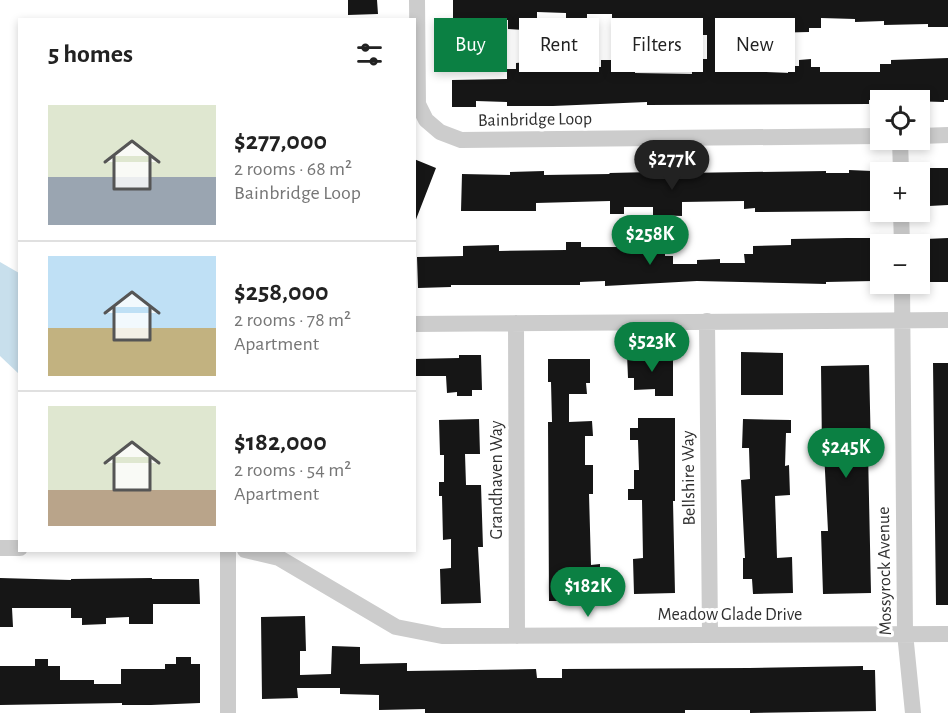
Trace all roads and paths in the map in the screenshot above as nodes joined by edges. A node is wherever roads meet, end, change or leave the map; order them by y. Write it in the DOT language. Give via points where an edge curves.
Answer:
graph roads {
  1 [pos="417,0"];
  2 [pos="948,135"];
  3 [pos="870,136"];
  4 [pos="930,136"];
  5 [pos="902,294"];
  6 [pos="903,320"];
  7 [pos="948,320"];
  8 [pos="707,321"];
  9 [pos="516,323"];
  10 [pos="416,324"];
  11 [pos="0,548"];
  12 [pos="18,548"];
  13 [pos="228,552"];
  14 [pos="254,552"];
  15 [pos="905,633"];
  16 [pos="948,633"];
  17 [pos="710,634"];
  18 [pos="517,636"];
  19 [pos="228,713"];
  20 [pos="913,713"];
  1 -- 3 [label="street, Bainbridge Loop" via="418,104 426,120 440,132 461,140"];
  2 -- 4 [label="street"];
  5 -- 6 [label="street, Mossyrock Avenue"];
  6 -- 7 [label="street"];
  6 -- 8 [label="street"];
  6 -- 15 [label="street, Mossyrock Avenue"];
  8 -- 9 [label="street"];
  8 -- 17 [label="street, Bellshire Way"];
  9 -- 10 [label="street"];
  9 -- 18 [label="street, Grandhaven Way"];
  11 -- 12 [label="street"];
  13 -- 19 [label="street"];
  14 -- 18 [label="street, Meadow Glade Drive" via="279,558 396,627 442,636"];
  15 -- 16 [label="street, Meadow Glade Drive"];
  15 -- 17 [label="street, Meadow Glade Drive"];
  15 -- 20 [label="street, Mossyrock Avenue"];
  17 -- 18 [label="street, Meadow Glade Drive"];
}
